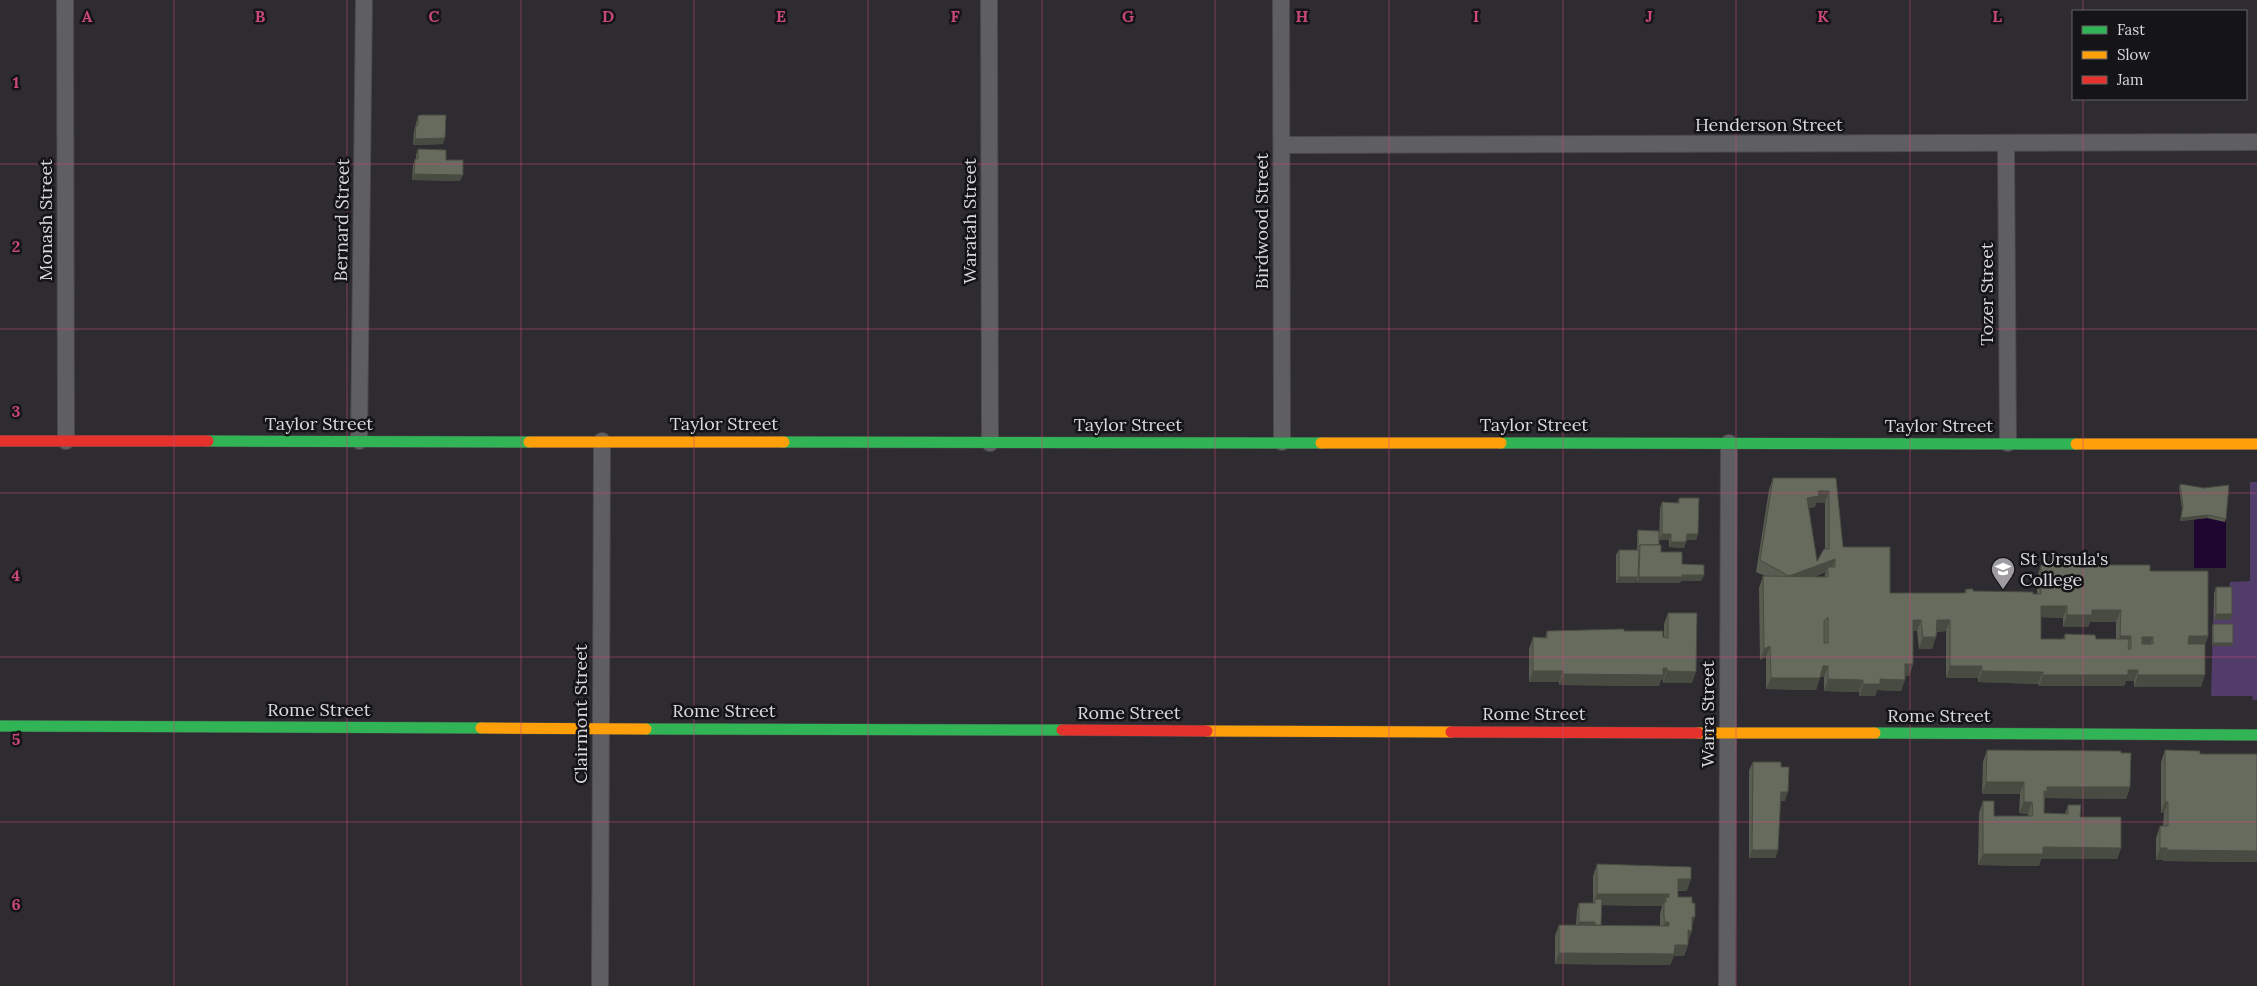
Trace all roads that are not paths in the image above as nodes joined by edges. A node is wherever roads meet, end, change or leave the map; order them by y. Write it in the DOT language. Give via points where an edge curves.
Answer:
graph roads {
  1 [pos="65,0"];
  2 [pos="364,0"];
  3 [pos="989,0"];
  4 [pos="1281,0"];
  5 [pos="2257,142"];
  6 [pos="2006,144"];
  7 [pos="1282,145"];
  8 [pos="0,441"];
  9 [pos="66,441"];
  10 [pos="359,441"];
  11 [pos="602,442"];
  12 [pos="1282,442"];
  13 [pos="990,443"];
  14 [pos="1728,443"];
  15 [pos="2008,443"];
  16 [pos="2257,444"];
  17 [pos="0,726"];
  18 [pos="601,728"];
  19 [pos="1728,733"];
  20 [pos="2257,735"];
  21 [pos="600,986"];
  22 [pos="1727,986"];
  1 -- 9 [label="street, Monash Street"];
  2 -- 10 [label="street, Bernard Street"];
  3 -- 13 [label="street, Waratah Street"];
  4 -- 7 [label="street, Birdwood Street"];
  5 -- 6 [label="street, Henderson Street"];
  6 -- 7 [label="street, Henderson Street"];
  6 -- 15 [label="street, Tozer Street"];
  7 -- 12 [label="street, Birdwood Street"];
  8 -- 9 [label="street, Taylor Street"];
  9 -- 10 [label="street, Taylor Street"];
  10 -- 11 [label="street, Taylor Street"];
  11 -- 13 [label="street, Taylor Street"];
  11 -- 18 [label="street, Clairmont Street"];
  12 -- 13 [label="street, Taylor Street"];
  12 -- 14 [label="street, Taylor Street"];
  14 -- 15 [label="street, Taylor Street"];
  14 -- 19 [label="street, Warra Street"];
  15 -- 16 [label="street, Taylor Street"];
  17 -- 18 [label="street, Rome Street"];
  18 -- 19 [label="street, Rome Street"];
  18 -- 21 [label="street, Clairmont Street"];
  19 -- 20 [label="street, Rome Street"];
  19 -- 22 [label="street, Warra Street"];
}
